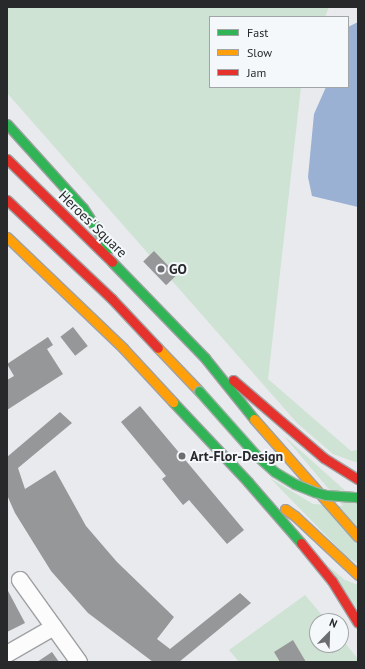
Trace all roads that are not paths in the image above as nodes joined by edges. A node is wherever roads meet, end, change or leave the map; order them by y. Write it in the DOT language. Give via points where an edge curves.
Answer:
graph roads {
  1 [pos="7,124"];
  2 [pos="7,159"];
  3 [pos="7,200"];
  4 [pos="7,237"];
  5 [pos="39,254"];
  6 [pos="55,258"];
  7 [pos="124,275"];
  8 [pos="112,299"];
  9 [pos="78,304"];
  10 [pos="205,358"];
  11 [pos="343,470"];
  12 [pos="358,475"];
  13 [pos="358,479"];
  14 [pos="248,482"];
  15 [pos="358,498"];
  16 [pos="358,537"];
  17 [pos="358,575"];
  18 [pos="20,580"];
  19 [pos="358,623"];
  20 [pos="54,627"];
  21 [pos="7,654"];
  22 [pos="79,662"];
  1 -- 7 [label="main road, Heroes' Square" via="83,208 103,236"];
  2 -- 7 [label="main road, Heroes' Square"];
  3 -- 8 [label="main road"];
  4 -- 9 [label="main road"];
  5 -- 9 [label="main road"];
  6 -- 8 [label="main road"];
  7 -- 10 [label="main road"];
  8 -- 15 [label="main road, bridge" via="256,455 275,472 315,492"];
  9 -- 14 [label="main road" via="123,348"];
  10 -- 11 [label="main road" via="250,393 324,458"];
  10 -- 16 [label="main road, bridge" via="256,422"];
  11 -- 12 [label="main road"];
  11 -- 13 [label="main road"];
  14 -- 17 [label="main road" via="296,516"];
  14 -- 19 [label="main road" via="332,581"];
  18 -- 20 [label="street"];
  20 -- 21 [label="street"];
  20 -- 22 [label="street"];
}
